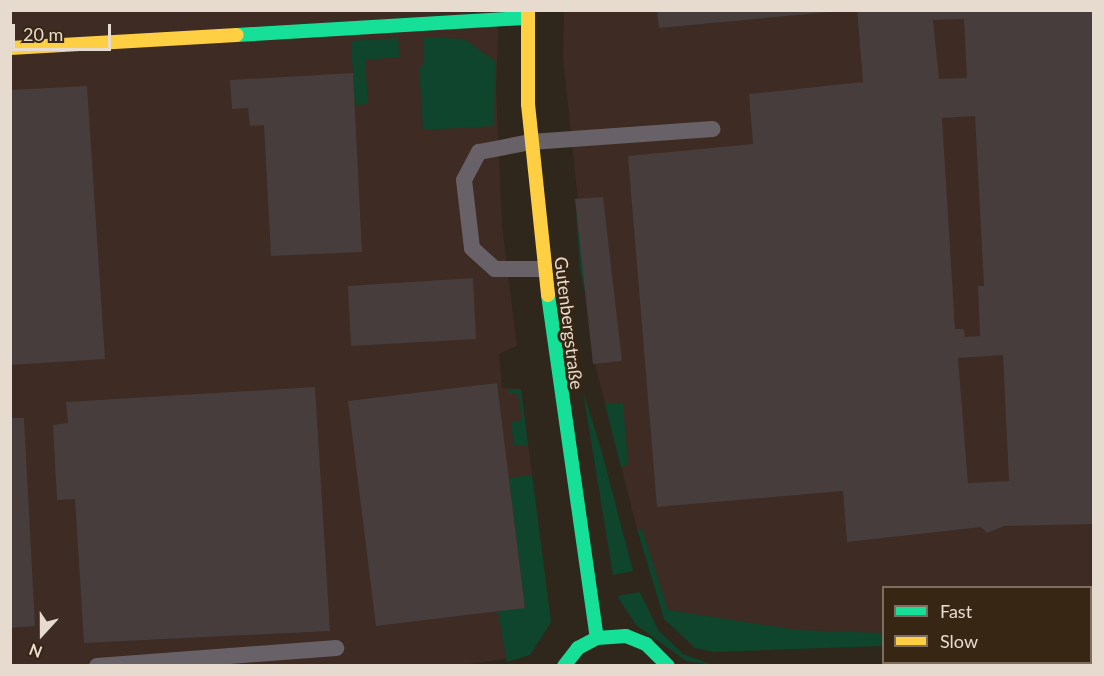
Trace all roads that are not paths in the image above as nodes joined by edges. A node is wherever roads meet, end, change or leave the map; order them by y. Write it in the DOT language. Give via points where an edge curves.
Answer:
graph roads {
  1 [pos="528,14"];
  2 [pos="438,16"];
  3 [pos="10,48"];
  4 [pos="712,129"];
  5 [pos="531,142"];
  6 [pos="543,269"];
  7 [pos="597,638"];
  8 [pos="336,648"];
  9 [pos="97,666"];
  10 [pos="564,666"];
  11 [pos="668,666"];
  1 -- 2 [label="street"];
  1 -- 5 [label="street, Gutenbergstraße"];
  2 -- 3 [label="street"];
  4 -- 5 [label="lane"];
  5 -- 6 [label="street, Gutenbergstraße"];
  5 -- 6 [label="lane" via="479,152 464,180 470,240 477,256 508,272"];
  6 -- 7 [label="street, Gutenbergstraße"];
  7 -- 10 [label="street" via="578,648"];
  7 -- 11 [label="street" via="626,636 646,644"];
  8 -- 9 [label="lane"];
}
